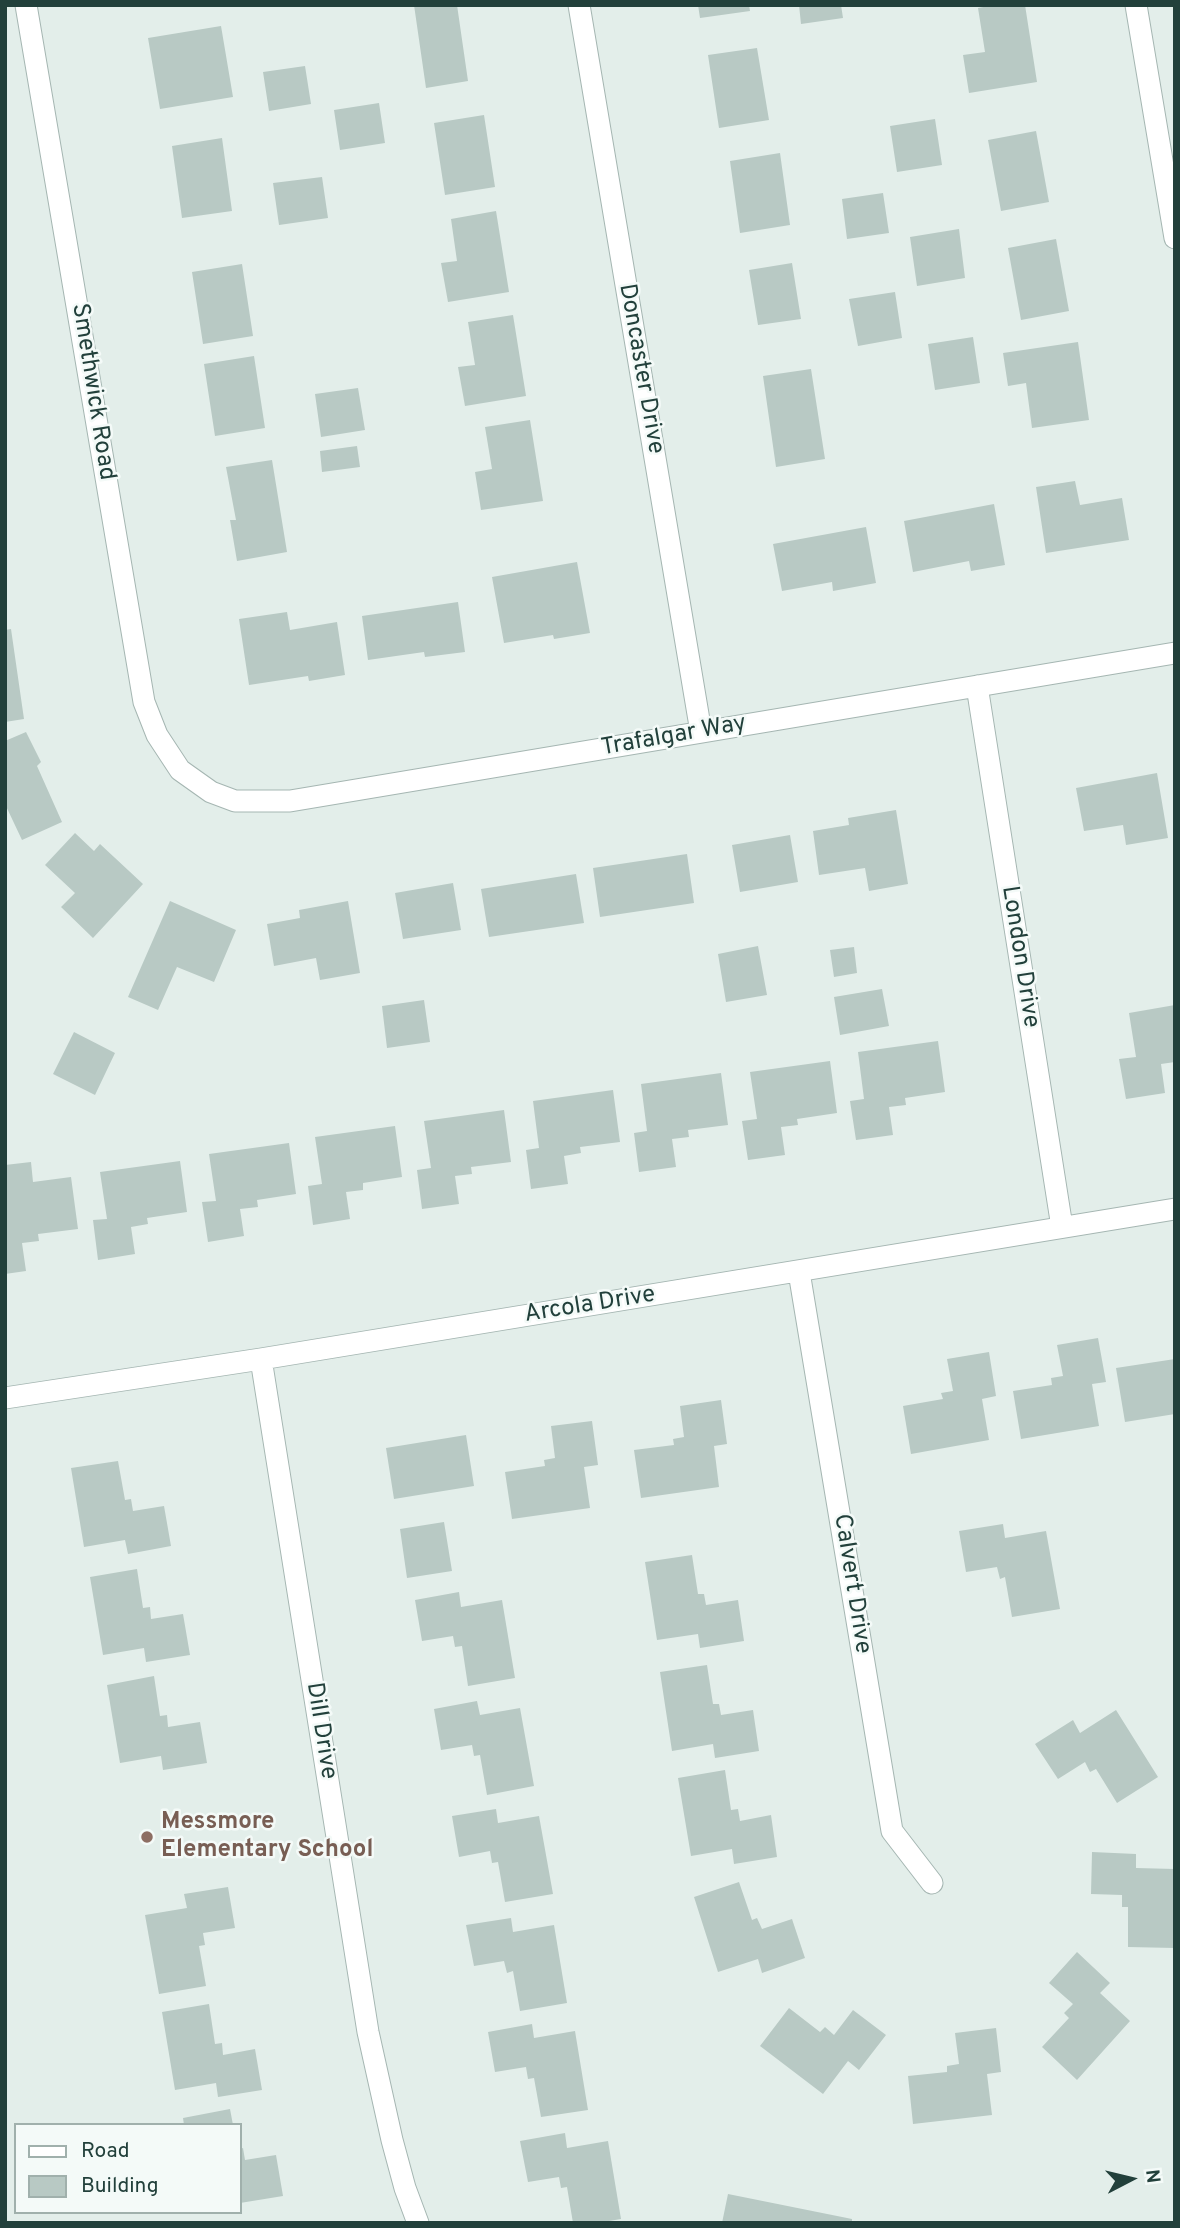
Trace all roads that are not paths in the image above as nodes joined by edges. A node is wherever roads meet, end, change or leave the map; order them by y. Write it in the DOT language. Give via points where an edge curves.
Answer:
graph roads {
  1 [pos="26,5"];
  2 [pos="579,5"];
  3 [pos="1136,5"];
  4 [pos="1175,238"];
  5 [pos="1175,653"];
  6 [pos="976,686"];
  7 [pos="701,732"];
  8 [pos="180,770"];
  9 [pos="1175,1209"];
  10 [pos="1062,1227"];
  11 [pos="799,1272"];
  12 [pos="261,1359"];
  13 [pos="5,1398"];
  14 [pos="932,1883"];
  15 [pos="418,2223"];
  1 -- 8 [label="street, Smethwick Road" via="144,702"];
  2 -- 7 [label="street, Doncaster Drive"];
  3 -- 4 [label="street"];
  5 -- 6 [label="street, Trafalgar Way"];
  6 -- 7 [label="street, Trafalgar Way"];
  6 -- 10 [label="street, London Drive"];
  7 -- 8 [label="street, Trafalgar Way" via="290,802 235,801 211,792"];
  9 -- 10 [label="street, Arcola Drive"];
  10 -- 11 [label="street, Arcola Drive"];
  11 -- 12 [label="street, Arcola Drive"];
  11 -- 14 [label="street, Calvert Drive" via="892,1831"];
  12 -- 13 [label="street, Arcola Drive"];
  12 -- 15 [label="street, Dill Drive" via="368,2032 392,2140"];
}
